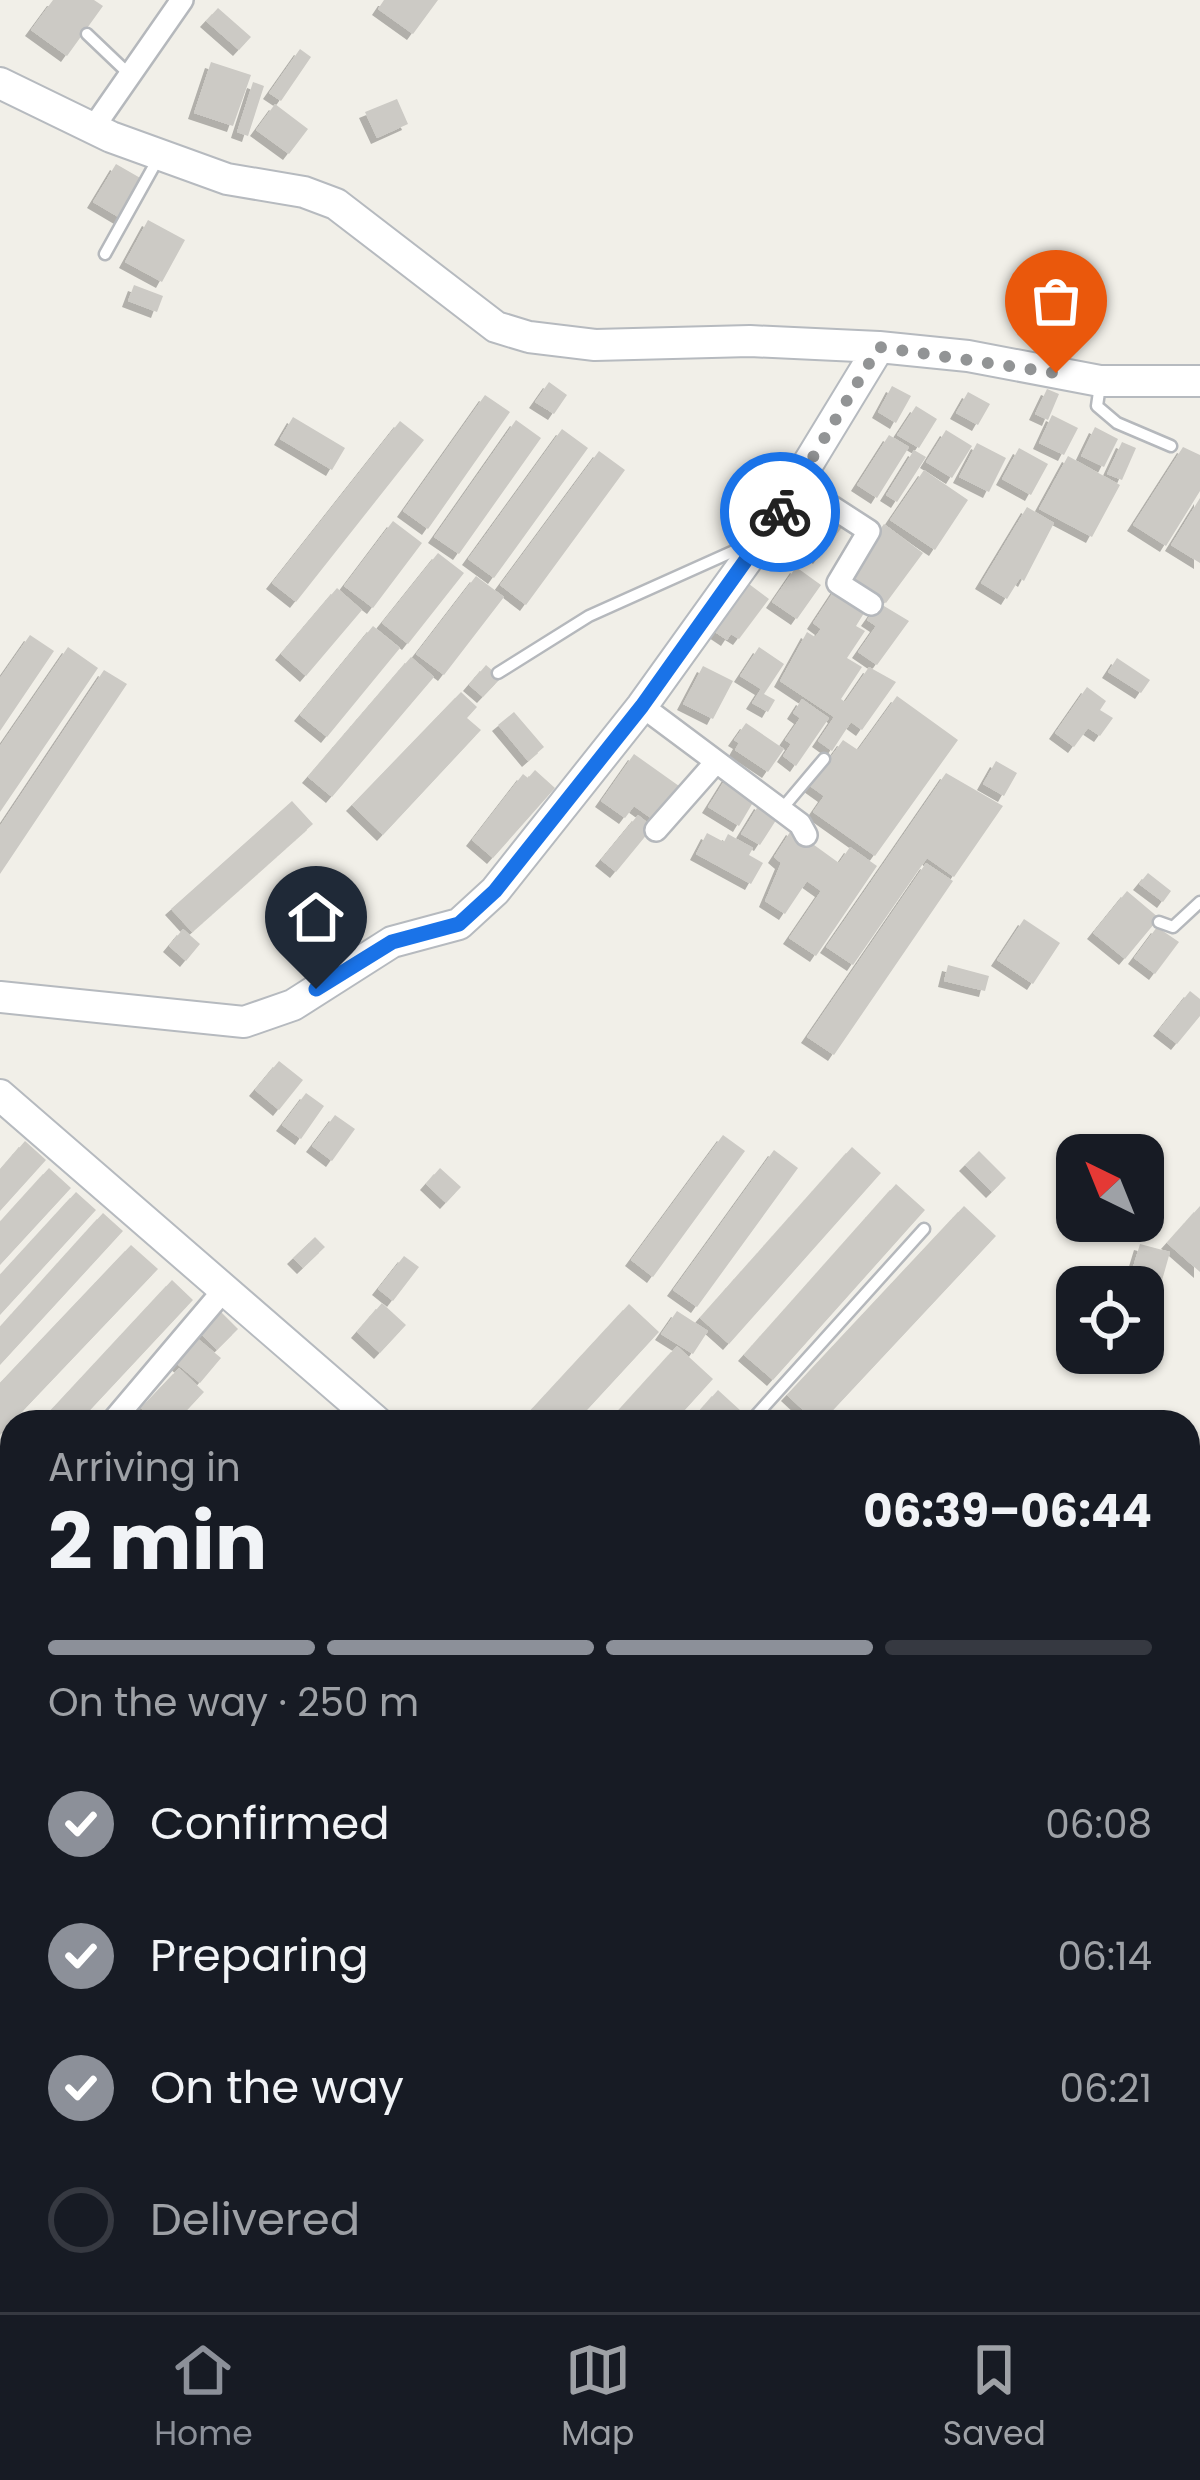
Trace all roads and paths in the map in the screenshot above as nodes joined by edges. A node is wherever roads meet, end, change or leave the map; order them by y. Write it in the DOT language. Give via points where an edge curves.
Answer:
graph roads {
  1 [pos="182,0"];
  2 [pos="87,34"];
  3 [pos="130,75"];
  4 [pos="0,83"];
  5 [pos="94,128"];
  6 [pos="160,154"];
  7 [pos="104,254"];
  8 [pos="879,347"];
  9 [pos="1100,381"];
  10 [pos="1200,381"];
  11 [pos="1171,446"];
  12 [pos="798,484"];
  13 [pos="764,536"];
  14 [pos="871,604"];
  15 [pos="498,674"];
  16 [pos="642,706"];
  17 [pos="824,759"];
  18 [pos="716,761"];
  19 [pos="782,810"];
  20 [pos="656,830"];
  21 [pos="806,836"];
  22 [pos="1200,902"];
  23 [pos="1159,922"];
  24 [pos="0,997"];
  25 [pos="0,1095"];
  26 [pos="924,1228"];
  27 [pos="223,1291"];
  28 [pos="122,1410"];
  29 [pos="363,1410"];
  30 [pos="761,1410"];
  1 -- 3 [label="street"];
  2 -- 3 [label="lane"];
  3 -- 5 [label="street"];
  4 -- 5 [label="street"];
  5 -- 6 [label="street"];
  6 -- 7 [label="lane"];
  6 -- 8 [label="street" via="336,204 496,327 529,337 595,345"];
  8 -- 9 [label="street"];
  8 -- 12 [label="street"];
  9 -- 10 [label="street"];
  9 -- 11 [label="lane" via="1097,406 1106,415"];
  12 -- 13 [label="street"];
  12 -- 14 [label="street" via="869,531 838,583"];
  13 -- 15 [label="lane" via="589,616"];
  13 -- 16 [label="street"];
  16 -- 18 [label="street"];
  16 -- 24 [label="street" via="495,891 459,924 392,942 292,1005 244,1022"];
  17 -- 19 [label="lane"];
  18 -- 19 [label="street"];
  18 -- 20 [label="street"];
  19 -- 21 [label="street"];
  22 -- 23 [label="lane" via="1173,927"];
  25 -- 27 [label="street"];
  26 -- 30 [label="lane"];
  27 -- 28 [label="street"];
  27 -- 29 [label="street"];
}
